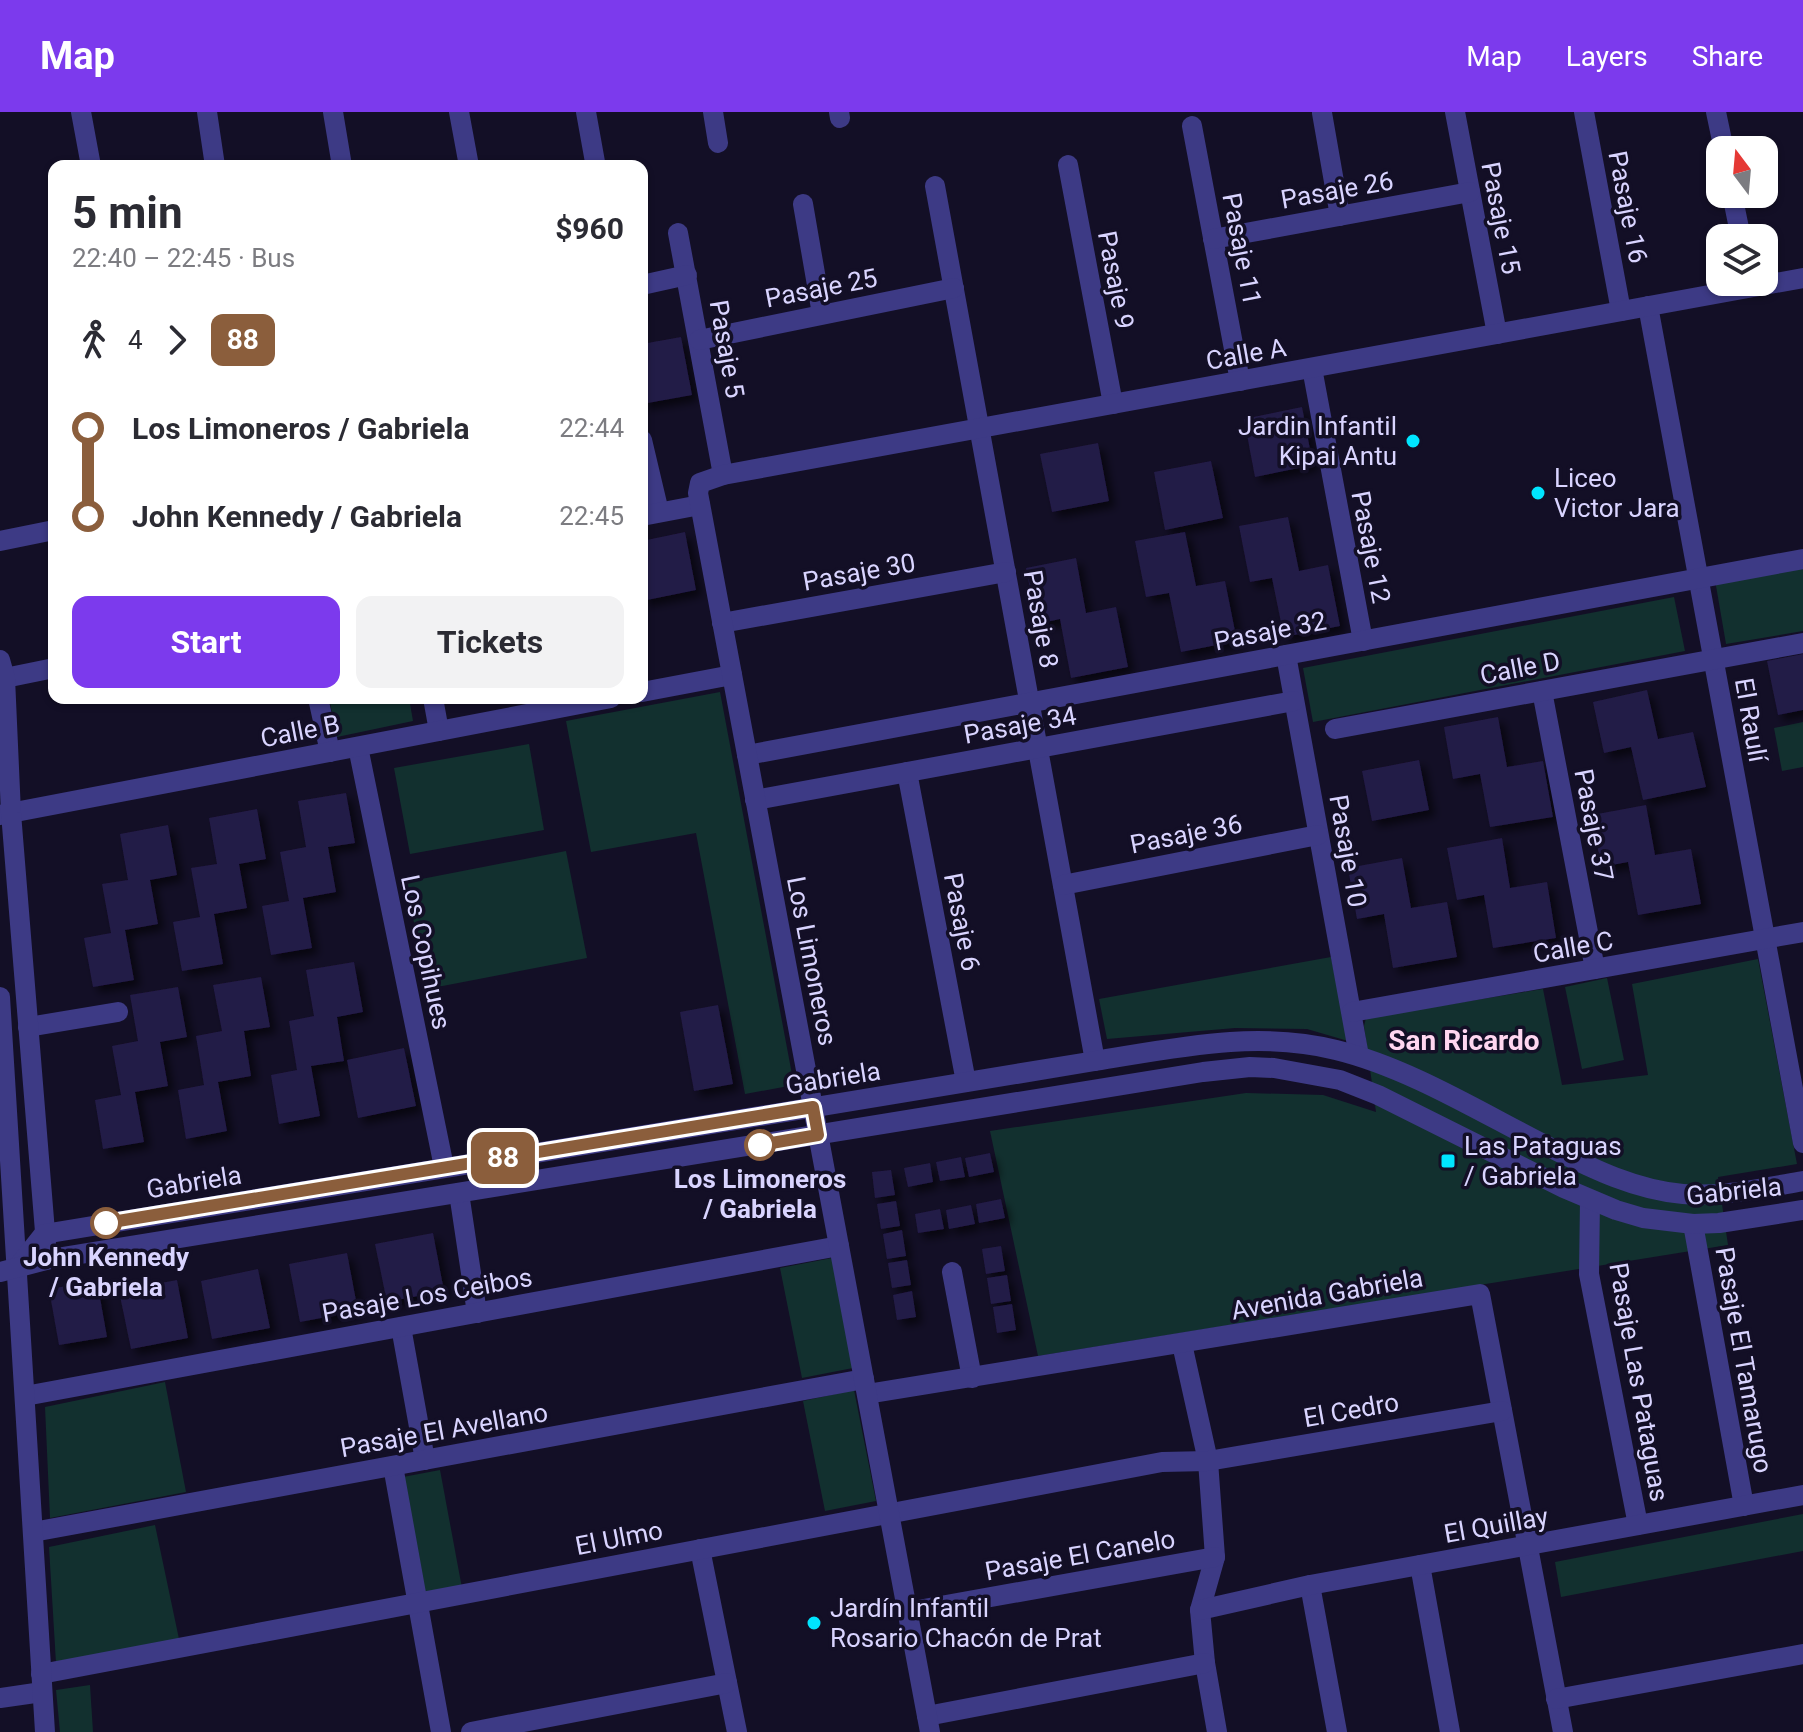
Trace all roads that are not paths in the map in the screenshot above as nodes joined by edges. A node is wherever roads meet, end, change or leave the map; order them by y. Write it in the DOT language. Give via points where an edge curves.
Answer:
graph roads {
  1 [pos="81,112"];
  2 [pos="207,112"];
  3 [pos="333,112"];
  4 [pos="459,112"];
  5 [pos="586,112"];
  6 [pos="713,112"];
  7 [pos="1455,112"];
  8 [pos="1584,112"];
  9 [pos="1716,112"];
  10 [pos="1322,113"];
  11 [pos="1192,126"];
  12 [pos="1721,136"];
  13 [pos="718,143"];
  14 [pos="90,160"];
  15 [pos="214,160"];
  16 [pos="341,160"];
  17 [pos="468,160"];
  18 [pos="595,160"];
  19 [pos="1068,165"];
  20 [pos="935,186"];
  21 [pos="1470,192"];
  22 [pos="803,204"];
  23 [pos="1340,216"];
  24 [pos="678,233"];
  25 [pos="1213,239"];
  26 [pos="687,275"];
  27 [pos="1803,278"];
  28 [pos="1778,281"];
  29 [pos="648,284"];
  30 [pos="954,288"];
  31 [pos="1706,294"];
  32 [pos="1648,306"];
  33 [pos="1621,311"];
  34 [pos="822,314"];
  35 [pos="1497,334"];
  36 [pos="699,340"];
  37 [pos="1312,368"];
  38 [pos="1240,381"];
  39 [pos="1113,404"];
  40 [pos="979,429"];
  41 [pos="723,475"];
  42 [pos="700,483"];
  43 [pos="700,505"];
  44 [pos="650,514"];
  45 [pos="48,531"];
  46 [pos="0,541"];
  47 [pos="1803,559"];
  48 [pos="1006,572"];
  49 [pos="1699,578"];
  50 [pos="722,623"];
  51 [pos="1363,641"];
  52 [pos="1803,643"];
  53 [pos="1286,655"];
  54 [pos="1713,659"];
  55 [pos="48,668"];
  56 [pos="2,669"];
  57 [pos="732,675"];
  58 [pos="648,691"];
  59 [pos="1542,691"];
  60 [pos="1294,701"];
  61 [pos="1030,703"];
  62 [pos="319,704"];
  63 [pos="434,704"];
  64 [pos="580,704"];
  65 [pos="1335,729"];
  66 [pos="439,731"];
  67 [pos="358,747"];
  68 [pos="1038,748"];
  69 [pos="330,752"];
  70 [pos="747,755"];
  71 [pos="907,772"];
  72 [pos="755,800"];
  73 [pos="6,814"];
  74 [pos="1318,835"];
  75 [pos="1063,885"];
  76 [pos="1803,932"];
  77 [pos="1765,939"];
  78 [pos="1595,969"];
  79 [pos="0,997"];
  80 [pos="118,1012"];
  81 [pos="1352,1012"];
  82 [pos="28,1027"];
  83 [pos="1359,1056"];
  84 [pos="1095,1061"];
  85 [pos="966,1082"];
  86 [pos="813,1107"];
  87 [pos="4,1131"];
  88 [pos="818,1135"];
  89 [pos="1803,1143"];
  90 [pos="444,1167"];
  91 [pos="1803,1181"];
  92 [pos="459,1193"];
  93 [pos="1590,1200"];
  94 [pos="1803,1210"];
  95 [pos="1693,1224"];
  96 [pos="44,1234"];
  97 [pos="839,1246"];
  98 [pos="50,1259"];
  99 [pos="9,1270"];
  100 [pos="952,1272"];
  101 [pos="477,1313"];
  102 [pos="401,1327"];
  103 [pos="1182,1344"];
  104 [pos="972,1378"];
  105 [pos="865,1387"];
  106 [pos="25,1396"];
  107 [pos="1502,1411"];
  108 [pos="425,1460"];
  109 [pos="1208,1461"];
  110 [pos="393,1466"];
  111 [pos="1803,1495"];
  112 [pos="1744,1506"];
  113 [pos="889,1513"];
  114 [pos="1638,1525"];
  115 [pos="33,1532"];
  116 [pos="1527,1546"];
  117 [pos="700,1549"];
  118 [pos="1215,1557"];
  119 [pos="1420,1565"];
  120 [pos="1310,1585"];
  121 [pos="418,1602"];
  122 [pos="1200,1610"];
  123 [pos="907,1612"];
  124 [pos="1803,1654"];
  125 [pos="1205,1663"];
  126 [pos="42,1683"];
  127 [pos="727,1683"];
  128 [pos="0,1698"];
  129 [pos="1556,1699"];
  130 [pos="928,1724"];
  131 [pos="45,1732"];
  132 [pos="441,1732"];
  133 [pos="471,1732"];
  134 [pos="737,1732"];
  135 [pos="1217,1732"];
  136 [pos="1337,1732"];
  137 [pos="1450,1732"];
  138 [pos="1563,1732"];
  1 -- 14 [label="street"];
  2 -- 15 [label="street"];
  3 -- 16 [label="street"];
  4 -- 17 [label="street"];
  5 -- 18 [label="street"];
  6 -- 13 [label="street"];
  7 -- 21 [label="street, Pasaje 15"];
  8 -- 33 [label="street, Pasaje 16"];
  9 -- 12 [label="street"];
  10 -- 23 [label="street"];
  11 -- 25 [label="street, Pasaje 11"];
  19 -- 39 [label="street, Pasaje 9"];
  20 -- 30 [label="street, Pasaje 8"];
  21 -- 23 [label="street, Pasaje 26"];
  21 -- 35 [label="street, Pasaje 15"];
  22 -- 34 [label="street"];
  23 -- 25 [label="street, Pasaje 26"];
  24 -- 26 [label="street, Pasaje 5"];
  25 -- 38 [label="street, Pasaje 11"];
  26 -- 29 [label="street"];
  26 -- 36 [label="street, Pasaje 5"];
  27 -- 28 [label="street, Calle A"];
  30 -- 34 [label="street, Pasaje 25"];
  30 -- 40 [label="street, Pasaje 8"];
  31 -- 32 [label="street, Calle A"];
  32 -- 33 [label="street, Calle A"];
  32 -- 49 [label="street, El Raulí"];
  33 -- 35 [label="street, Calle A"];
  34 -- 36 [label="street, Pasaje 25"];
  35 -- 37 [label="street, Calle A"];
  36 -- 41 [label="street, Pasaje 5"];
  37 -- 38 [label="street, Calle A"];
  37 -- 51 [label="street, Pasaje 12"];
  38 -- 39 [label="street, Calle A"];
  39 -- 40 [label="street, Calle A"];
  40 -- 41 [label="street, Calle A"];
  40 -- 48 [label="street, Pasaje 8"];
  41 -- 42 [label="street, Calle A"];
  42 -- 43 [label="street, Los Limoneros"];
  43 -- 44 [label="street"];
  43 -- 50 [label="street, Los Limoneros"];
  45 -- 46 [label="street"];
  47 -- 49 [label="street, Pasaje 32"];
  48 -- 50 [label="street, Pasaje 30"];
  48 -- 61 [label="street, Pasaje 8"];
  49 -- 51 [label="street, Pasaje 32"];
  49 -- 54 [label="street, El Raulí"];
  50 -- 57 [label="street, Los Limoneros"];
  51 -- 53 [label="street, Pasaje 32"];
  52 -- 54 [label="street, Calle D"];
  53 -- 60 [label="street, Pasaje 10"];
  53 -- 61 [label="street, Pasaje 32"];
  54 -- 59 [label="street, Calle D"];
  54 -- 77 [label="street, El Raulí"];
  55 -- 56 [label="street"];
  56 -- 73 [label="street"];
  57 -- 58 [label="street"];
  57 -- 70 [label="street, Los Limoneros"];
  59 -- 65 [label="street, Calle D"];
  59 -- 78 [label="street, Pasaje 37"];
  60 -- 68 [label="street, Pasaje 34"];
  60 -- 74 [label="street, Pasaje 10"];
  61 -- 68 [label="street, Pasaje 8"];
  61 -- 70 [label="street, Pasaje 32"];
  62 -- 69 [label="street"];
  63 -- 66 [label="street"];
  64 -- 66 [label="street, Calle B"];
  66 -- 67 [label="street, Calle B"];
  67 -- 69 [label="street, Calle B"];
  67 -- 90 [label="street, Los Copihues"];
  68 -- 71 [label="street, Pasaje 34"];
  68 -- 75 [label="street, Pasaje 8"];
  69 -- 73 [label="street, Calle B"];
  70 -- 72 [label="street, Los Limoneros"];
  71 -- 72 [label="street, Pasaje 34"];
  71 -- 85 [label="street, Pasaje 6"];
  72 -- 86 [label="street, Los Limoneros"];
  73 -- 82 [label="street"];
  74 -- 75 [label="street, Pasaje 36"];
  74 -- 81 [label="street, Pasaje 10"];
  75 -- 84 [label="street, Pasaje 8"];
  76 -- 77 [label="street, Calle C"];
  77 -- 78 [label="street, Calle C"];
  77 -- 89 [label="street, El Raulí"];
  78 -- 81 [label="street, Calle C"];
  79 -- 87 [label="street"];
  80 -- 82 [label="street"];
  81 -- 83 [label="street, Pasaje 10"];
  82 -- 96 [label="street"];
  83 -- 84 [label="street, Gabriela" via="1285,1041 1237,1041"];
  83 -- 91 [label="street, Gabriela" via="1631,1183 1701,1194"];
  84 -- 85 [label="street, Gabriela"];
  85 -- 86 [label="street, Gabriela"];
  86 -- 88 [label="street, Los Limoneros"];
  86 -- 90 [label="street, Gabriela"];
  87 -- 99 [label="street"];
  88 -- 92 [label="street, Gabriela"];
  88 -- 93 [label="street, Gabriela" via="1203,1072 1274,1068 1318,1074 1361,1088"];
  88 -- 97 [label="street, Los Limoneros"];
  90 -- 96 [label="street, Gabriela"];
  92 -- 98 [label="street, Gabriela"];
  92 -- 101 [label="street"];
  93 -- 95 [label="street, Gabriela" via="1643,1218"];
  93 -- 114 [label="street, Pasaje Las Pataguas" via="1589,1274"];
  94 -- 95 [label="street, Gabriela"];
  95 -- 112 [label="street, Pasaje El Tamarugo"];
  96 -- 98 [label="street"];
  96 -- 99 [label="street"];
  97 -- 101 [label="street, Pasaje Los Ceibos"];
  97 -- 105 [label="street, Los Limoneros"];
  98 -- 99 [label="street, Gabriela"];
  99 -- 106 [label="street"];
  100 -- 104 [label="street"];
  101 -- 102 [label="street, Pasaje Los Ceibos"];
  102 -- 106 [label="street, Pasaje Los Ceibos"];
  102 -- 108 [label="street"];
  103 -- 104 [label="street, Pasaje El Avellano"];
  103 -- 107 [label="street, Avenida Gabriela" via="1480,1294"];
  103 -- 109 [label="street"];
  104 -- 105 [label="street, Pasaje El Avellano"];
  105 -- 108 [label="street, Pasaje El Avellano"];
  105 -- 113 [label="street, Los Limoneros"];
  106 -- 115 [label="street"];
  107 -- 109 [label="street, El Cedro"];
  107 -- 116 [label="street"];
  108 -- 110 [label="street, Pasaje El Avellano"];
  109 -- 113 [label="street, El Ulmo" via="1162,1462"];
  109 -- 118 [label="street"];
  110 -- 115 [label="street, Pasaje El Avellano"];
  110 -- 121 [label="street"];
  111 -- 112 [label="street, El Quillay"];
  112 -- 114 [label="street, El Quillay"];
  113 -- 117 [label="street, El Ulmo"];
  113 -- 123 [label="street, Los Limoneros"];
  114 -- 116 [label="street, El Quillay"];
  115 -- 126 [label="street"];
  116 -- 119 [label="street, El Quillay"];
  116 -- 129 [label="street"];
  117 -- 121 [label="street, El Ulmo"];
  117 -- 127 [label="street"];
  118 -- 122 [label="street"];
  118 -- 123 [label="street, Pasaje El Canelo"];
  119 -- 120 [label="street, El Quillay"];
  119 -- 137 [label="street"];
  120 -- 122 [label="street, El Quillay"];
  120 -- 136 [label="street"];
  121 -- 126 [label="street, El Ulmo"];
  121 -- 132 [label="street"];
  122 -- 125 [label="street"];
  123 -- 130 [label="street, Los Limoneros"];
  124 -- 129 [label="street"];
  125 -- 130 [label="street"];
  125 -- 135 [label="street"];
  126 -- 128 [label="street, El Ulmo"];
  126 -- 131 [label="street"];
  127 -- 133 [label="street"];
  127 -- 134 [label="street"];
  129 -- 138 [label="street"];
}
